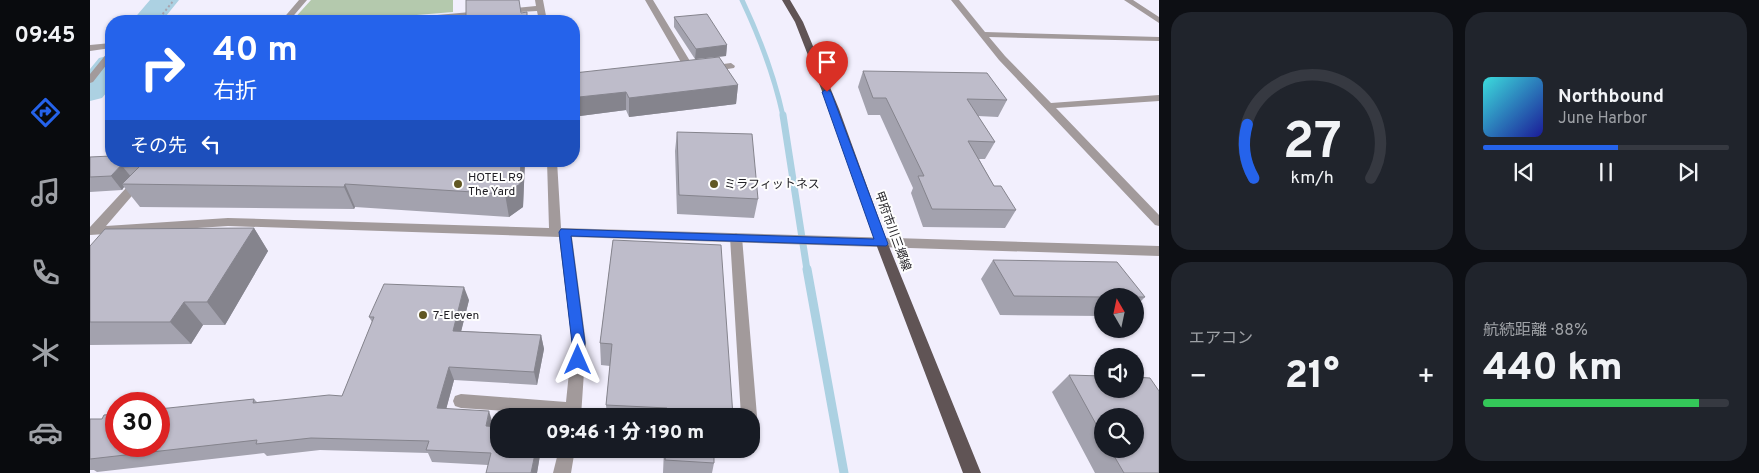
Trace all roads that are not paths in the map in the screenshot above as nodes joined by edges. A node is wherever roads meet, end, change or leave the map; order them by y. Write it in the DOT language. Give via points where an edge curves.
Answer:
graph roads {
  1 [pos="303,0"];
  2 [pos="649,0"];
  3 [pos="786,0"];
  4 [pos="955,0"];
  5 [pos="1128,0"];
  6 [pos="540,4"];
  7 [pos="290,15"];
  8 [pos="444,15"];
  9 [pos="1159,21"];
  10 [pos="984,34"];
  11 [pos="1159,39"];
  12 [pos="105,47"];
  13 [pos="90,48"];
  14 [pos="105,61"];
  15 [pos="731,66"];
  16 [pos="90,80"];
  17 [pos="1159,98"];
  18 [pos="1048,106"];
  19 [pos="151,167"];
  20 [pos="553,167"];
  21 [pos="1159,222"];
  22 [pos="92,231"];
  23 [pos="560,232"];
  24 [pos="736,237"];
  25 [pos="882,244"];
  26 [pos="1159,251"];
  27 [pos="461,401"];
  28 [pos="526,408"];
  29 [pos="573,408"];
  30 [pos="748,408"];
  31 [pos="564,458"];
  32 [pos="562,473"];
  33 [pos="972,473"];
  1 -- 7 [label="street"];
  2 -- 15 [label="street" via="686,71"];
  3 -- 25 [label="main road, 甲府市川三郷線" via="799,22 834,109"];
  4 -- 10 [label="street"];
  5 -- 9 [label="street"];
  6 -- 8 [label="street"];
  10 -- 11 [label="street"];
  10 -- 18 [label="street"];
  12 -- 13 [label="street"];
  14 -- 16 [label="street"];
  17 -- 18 [label="street"];
  18 -- 21 [label="street"];
  19 -- 22 [label="street"];
  20 -- 23 [label="street"];
  22 -- 23 [label="street" via="228,222"];
  23 -- 24 [label="street"];
  23 -- 29 [label="street" via="579,343"];
  24 -- 25 [label="street"];
  24 -- 30 [label="street"];
  25 -- 26 [label="street"];
  25 -- 33 [label="main road, 甲府市川三郷線"];
  27 -- 28 [label="street"];
  31 -- 32 [label="street"];
}
